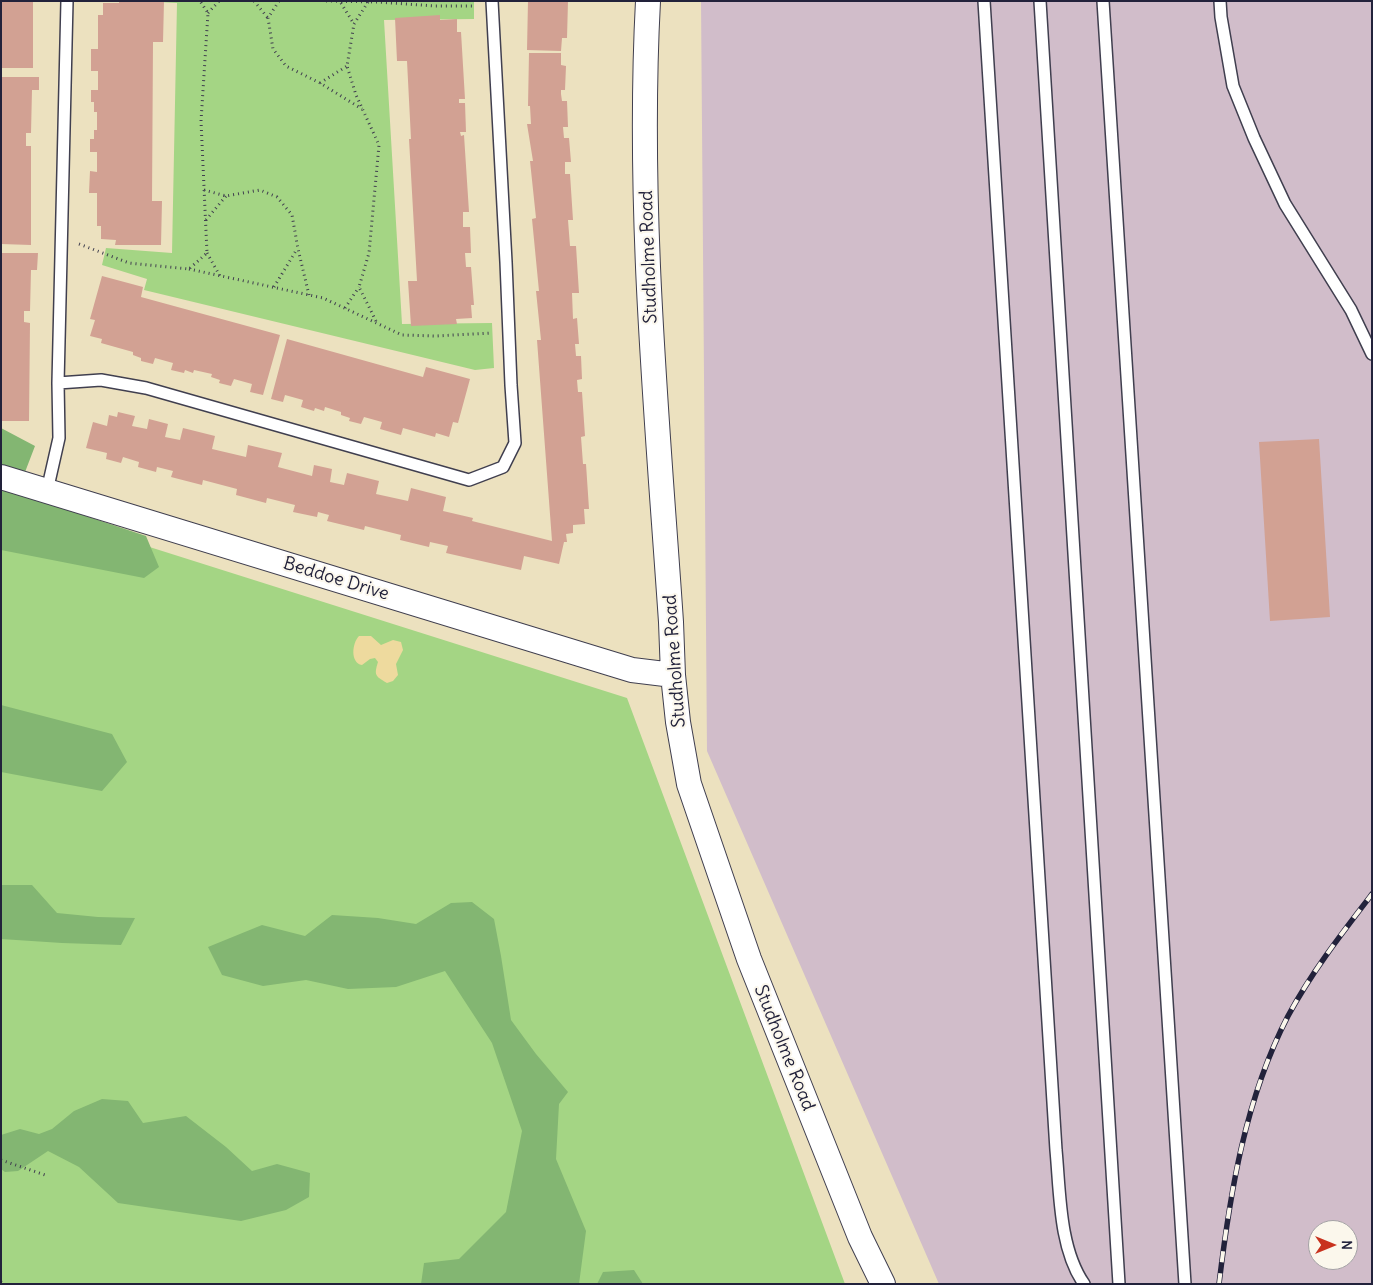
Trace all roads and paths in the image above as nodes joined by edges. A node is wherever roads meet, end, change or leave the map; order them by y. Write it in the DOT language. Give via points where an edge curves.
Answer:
graph roads {
  1 [pos="67,1"];
  2 [pos="200,1"];
  3 [pos="219,1"];
  4 [pos="254,1"];
  5 [pos="279,1"];
  6 [pos="326,1"];
  7 [pos="648,1"];
  8 [pos="984,1"];
  9 [pos="1040,1"];
  10 [pos="1103,1"];
  11 [pos="1220,1"];
  12 [pos="368,2"];
  13 [pos="342,3"];
  14 [pos="492,3"];
  15 [pos="208,12"];
  16 [pos="268,18"];
  17 [pos="354,24"];
  18 [pos="347,66"];
  19 [pos="320,83"];
  20 [pos="363,110"];
  21 [pos="204,190"];
  22 [pos="226,196"];
  23 [pos="205,220"];
  24 [pos="62,238"];
  25 [pos="298,249"];
  26 [pos="207,252"];
  27 [pos="189,269"];
  28 [pos="220,276"];
  29 [pos="274,287"];
  30 [pos="359,287"];
  31 [pos="309,295"];
  32 [pos="345,308"];
  33 [pos="377,323"];
  34 [pos="509,332"];
  35 [pos="1372,354"];
  36 [pos="58,383"];
  37 [pos="1,477"];
  38 [pos="47,491"];
  39 [pos="673,675"];
  40 [pos="1,1160"];
  41 [pos="45,1175"];
  42 [pos="1,1282"];
  43 [pos="5,1284"];
  44 [pos="883,1284"];
  45 [pos="1084,1284"];
  46 [pos="1119,1284"];
  47 [pos="1184,1284"];
  1 -- 24 [label="lane"];
  2 -- 15 [label="path"];
  3 -- 15 [label="path"];
  4 -- 16 [label="path"];
  5 -- 16 [label="path"];
  6 -- 13 [label="path"];
  7 -- 39 [label="street, Studholme Road" via="644,125 649,268"];
  8 -- 45 [label="lane" via="1056,1150 1065,1235 1075,1268"];
  9 -- 46 [label="lane"];
  10 -- 47 [label="lane"];
  11 -- 35 [label="lane" via="1232,86 1254,138 1285,204 1351,310"];
  12 -- 13 [label="path"];
  12 -- 14 [label="path" via="435,6"];
  12 -- 17 [label="path"];
  13 -- 17 [label="path"];
  14 -- 34 [label="lane"];
  15 -- 21 [label="path" via="201,121"];
  16 -- 19 [label="path" via="273,49 286,66"];
  17 -- 18 [label="path"];
  18 -- 19 [label="path"];
  18 -- 20 [label="path"];
  19 -- 20 [label="path"];
  20 -- 30 [label="path" via="379,145 369,254"];
  21 -- 22 [label="path"];
  21 -- 23 [label="path"];
  22 -- 23 [label="path"];
  22 -- 25 [label="path" via="260,190 278,197 292,216"];
  23 -- 26 [label="path"];
  24 -- 27 [label="path" via="129,262"];
  24 -- 36 [label="lane"];
  25 -- 29 [label="path"];
  25 -- 31 [label="path"];
  26 -- 27 [label="path"];
  26 -- 28 [label="path"];
  27 -- 28 [label="path"];
  28 -- 29 [label="path"];
  29 -- 31 [label="path"];
  30 -- 32 [label="path"];
  30 -- 33 [label="path"];
  31 -- 32 [label="path"];
  32 -- 33 [label="path"];
  33 -- 34 [label="path" via="402,334 436,336"];
  34 -- 36 [label="lane" via="515,443 503,467 469,480 146,388 101,380"];
  36 -- 38 [label="lane" via="59,438"];
  37 -- 38 [label="street, Beddoe Drive"];
  38 -- 39 [label="street, Beddoe Drive" via="632,670"];
  39 -- 44 [label="street, Studholme Road" via="688,784 749,959 860,1237"];
  40 -- 41 [label="path"];
  42 -- 43 [label="path"];
}
